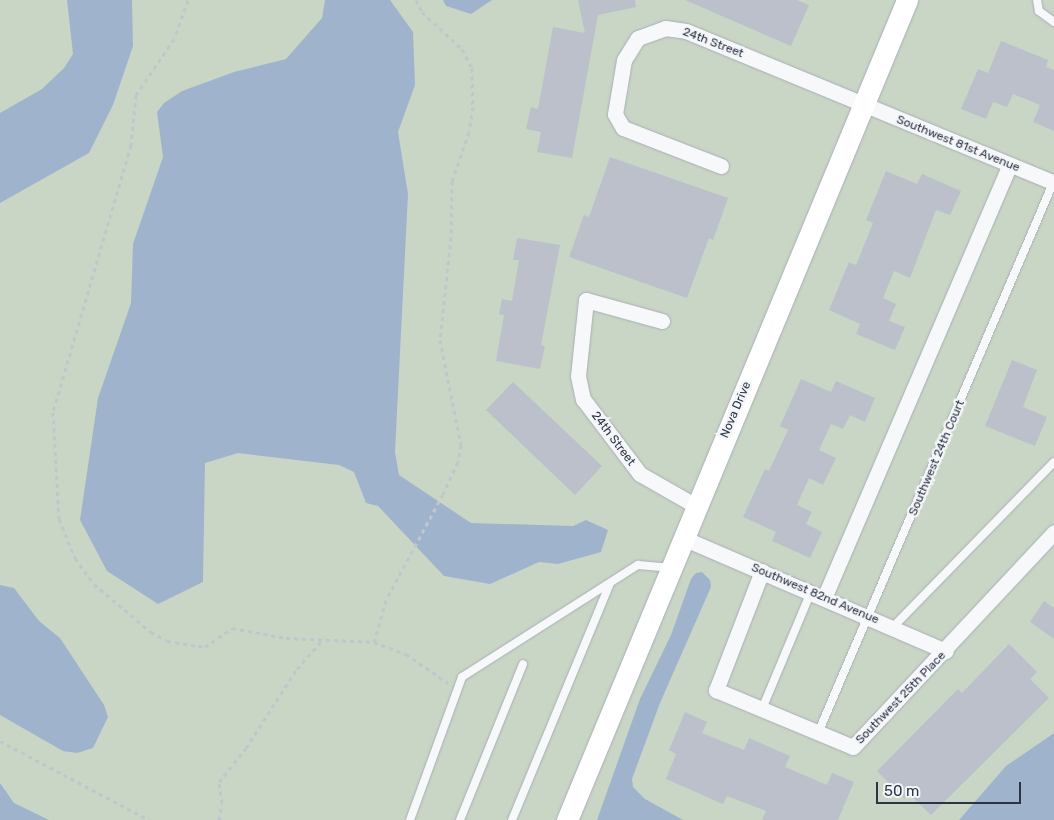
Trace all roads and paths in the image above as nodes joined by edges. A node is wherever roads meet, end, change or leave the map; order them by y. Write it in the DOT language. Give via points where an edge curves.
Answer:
graph roads {
  1 [pos="188,0"];
  2 [pos="416,0"];
  3 [pos="907,0"];
  4 [pos="1037,0"];
  5 [pos="1054,22"];
  6 [pos="862,106"];
  7 [pos="1010,165"];
  8 [pos="721,166"];
  9 [pos="1054,183"];
  10 [pos="662,321"];
  11 [pos="1054,462"];
  12 [pos="696,506"];
  13 [pos="1054,532"];
  14 [pos="683,538"];
  15 [pos="670,568"];
  16 [pos="762,572"];
  17 [pos="610,583"];
  18 [pos="818,595"];
  19 [pos="869,617"];
  20 [pos="892,628"];
  21 [pos="321,641"];
  22 [pos="374,642"];
  23 [pos="946,651"];
  24 [pos="523,664"];
  25 [pos="458,690"];
  26 [pos="762,709"];
  27 [pos="818,733"];
  28 [pos="0,741"];
  29 [pos="149,820"];
  30 [pos="219,820"];
  31 [pos="410,820"];
  32 [pos="460,820"];
  33 [pos="512,820"];
  34 [pos="567,820"];
  1 -- 21 [label="path" via="174,39 136,95 131,144 53,412 59,519 75,558 94,584 151,632 167,641 205,646 232,628"];
  2 -- 22 [label="path" via="422,12 462,49 472,68 473,107 469,132 452,181 451,237 440,340 461,445 458,462 443,494 386,600"];
  3 -- 6 [label="street, Nova Drive"];
  4 -- 5 [label="lane" via="1039,11"];
  6 -- 7 [label="street, Southwest 81st Avenue"];
  6 -- 8 [label="street, 24th Street" via="686,31 665,28 638,38 624,60 615,114 622,128"];
  6 -- 12 [label="street, Nova Drive"];
  7 -- 9 [label="street, Southwest 81st Avenue"];
  7 -- 18 [label="street"];
  9 -- 19 [label="lane, Southwest 24th Court"];
  10 -- 12 [label="street, 24th Street" via="586,300 578,376 583,399 640,474"];
  11 -- 20 [label="lane"];
  12 -- 14 [label="street, Nova Drive"];
  13 -- 23 [label="street, Southwest 25th Place"];
  14 -- 15 [label="street, Nova Drive"];
  14 -- 16 [label="street, Southwest 82nd Avenue"];
  15 -- 17 [label="lane" via="638,565"];
  15 -- 34 [label="street, Nova Drive"];
  16 -- 18 [label="street, Southwest 82nd Avenue"];
  16 -- 26 [label="street, Southwest 25th Place" via="716,690"];
  17 -- 25 [label="lane" via="462,677"];
  17 -- 33 [label="lane"];
  18 -- 19 [label="street, Southwest 82nd Avenue"];
  18 -- 26 [label="lane"];
  19 -- 20 [label="street, Southwest 82nd Avenue"];
  19 -- 27 [label="lane, Southwest 24th Court"];
  20 -- 23 [label="street, Southwest 82nd Avenue"];
  21 -- 22 [label="path"];
  21 -- 30 [label="path" via="297,669 246,748 219,782 222,803"];
  22 -- 25 [label="path" via="406,654"];
  23 -- 27 [label="street, Southwest 25th Place" via="853,748"];
  24 -- 32 [label="lane"];
  25 -- 31 [label="lane"];
  26 -- 27 [label="street, Southwest 25th Place"];
  28 -- 29 [label="path"];
}
